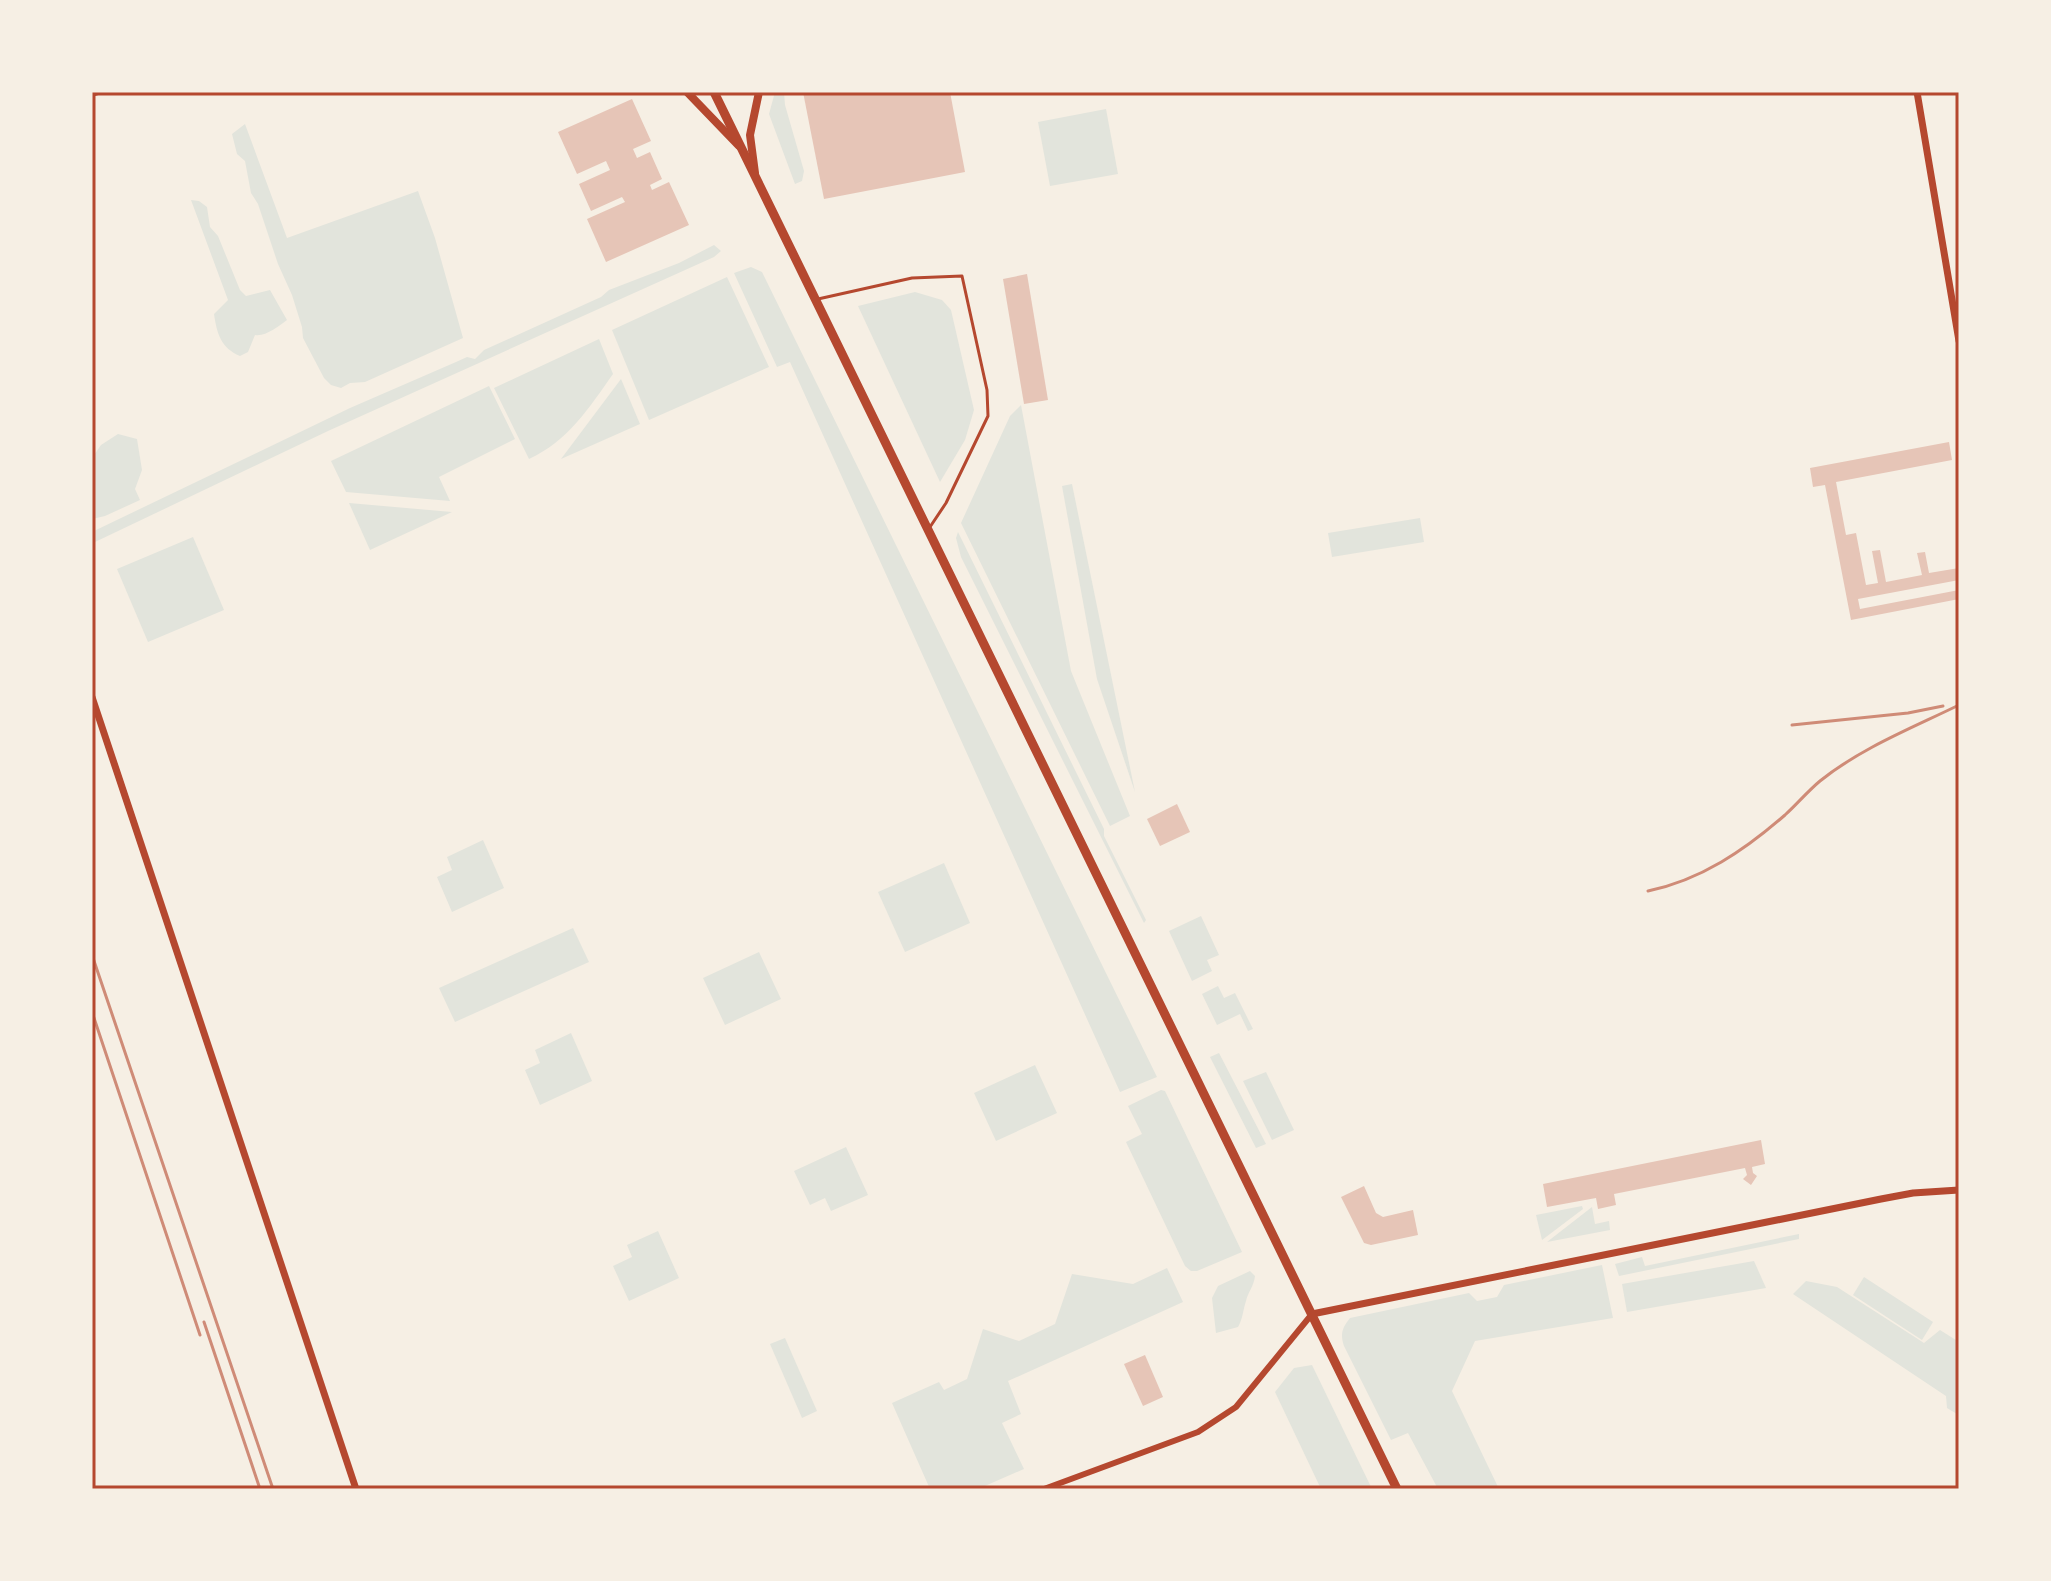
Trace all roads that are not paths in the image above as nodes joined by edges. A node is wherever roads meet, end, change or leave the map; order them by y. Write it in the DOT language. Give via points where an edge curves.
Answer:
graph roads {
  1 [pos="687,92"];
  2 [pos="714,92"];
  3 [pos="759,92"];
  4 [pos="1917,92"];
  5 [pos="740,147"];
  6 [pos="756,178"];
  7 [pos="816,300"];
  8 [pos="1959,341"];
  9 [pos="928,531"];
  10 [pos="92,697"];
  11 [pos="1959,1190"];
  12 [pos="1312,1314"];
  13 [pos="356,1489"];
  14 [pos="1044,1489"];
  15 [pos="1397,1489"];
  1 -- 5 [label="main road"];
  2 -- 5 [label="main road"];
  3 -- 6 [label="main road" via="750,135"];
  4 -- 8 [label="street"];
  5 -- 6 [label="main road"];
  6 -- 7 [label="main road"];
  7 -- 9 [label="main road"];
  7 -- 9 [label="lane" via="912,278 962,276 988,416"];
  9 -- 12 [label="main road"];
  10 -- 13 [label="street"];
  11 -- 12 [label="street" via="1881,1199"];
  12 -- 14 [label="street" via="1236,1407 1217,1421"];
  12 -- 15 [label="main road"];
}
